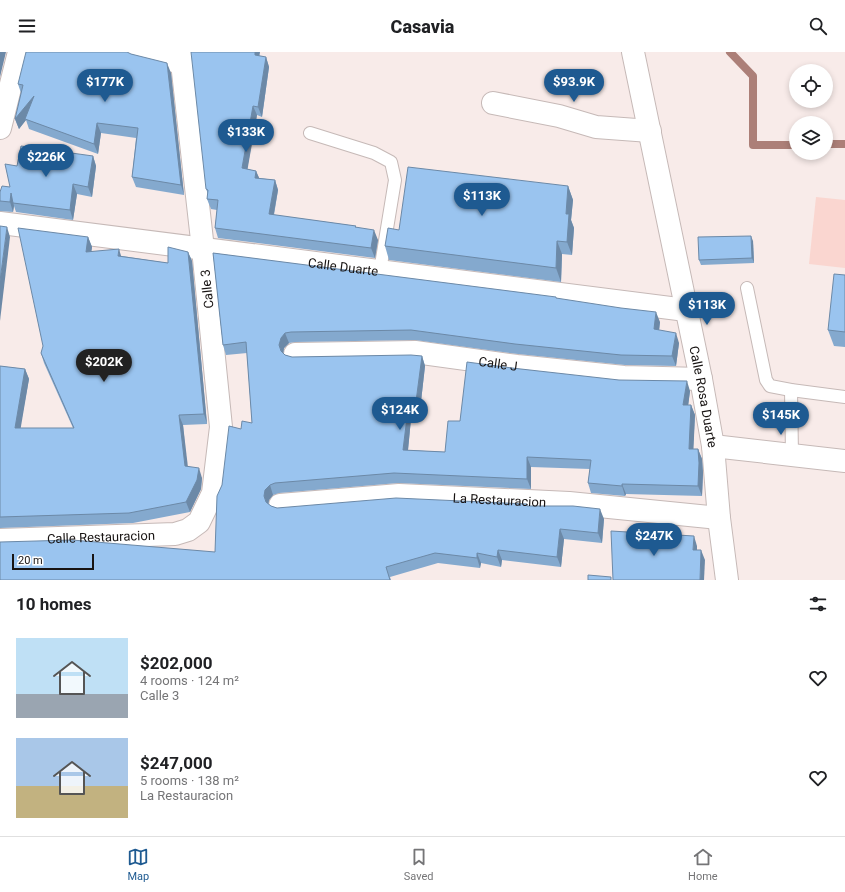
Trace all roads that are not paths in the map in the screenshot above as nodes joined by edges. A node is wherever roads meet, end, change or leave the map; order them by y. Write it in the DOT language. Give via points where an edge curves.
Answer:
graph roads {
  1 [pos="19,52"];
  2 [pos="138,52"];
  3 [pos="633,52"];
  4 [pos="182,58"];
  5 [pos="493,103"];
  6 [pos="0,128"];
  7 [pos="650,132"];
  8 [pos="310,133"];
  9 [pos="0,223"];
  10 [pos="204,249"];
  11 [pos="380,271"];
  12 [pos="747,288"];
  13 [pos="686,310"];
  14 [pos="295,354"];
  15 [pos="701,379"];
  16 [pos="791,390"];
  17 [pos="845,397"];
  18 [pos="713,446"];
  19 [pos="792,455"];
  20 [pos="845,461"];
  21 [pos="280,505"];
  22 [pos="719,518"];
  23 [pos="199,522"];
  24 [pos="0,540"];
  25 [pos="727,580"];
  1 -- 6 [label="street"];
  2 -- 4 [label="street"];
  3 -- 7 [label="street, Calle Rosa Duarte"];
  4 -- 10 [label="street, Calle 3"];
  5 -- 7 [label="street" via="559,116 596,127"];
  7 -- 13 [label="street, Calle Rosa Duarte"];
  8 -- 11 [label="lane" via="374,153 391,162 395,180"];
  9 -- 10 [label="street, Calle Duarte"];
  10 -- 11 [label="street, Calle Duarte"];
  10 -- 23 [label="street, Calle 3" via="221,427 213,493"];
  11 -- 13 [label="street, Calle Duarte"];
  12 -- 16 [label="lane" via="766,380 770,386"];
  13 -- 15 [label="street, Calle Rosa Duarte"];
  14 -- 15 [label="street, Calle J" via="415,352 624,377"];
  15 -- 18 [label="street, Calle Rosa Duarte"];
  16 -- 17 [label="lane"];
  16 -- 19 [label="lane"];
  18 -- 19 [label="street"];
  18 -- 22 [label="street, Calle Rosa Duarte"];
  19 -- 20 [label="street"];
  21 -- 22 [label="street, La Restauracion" via="399,495 569,503"];
  22 -- 25 [label="street, Calle Rosa Duarte"];
  23 -- 24 [label="street, Calle Restauracion" via="188,530 176,534"];
}
